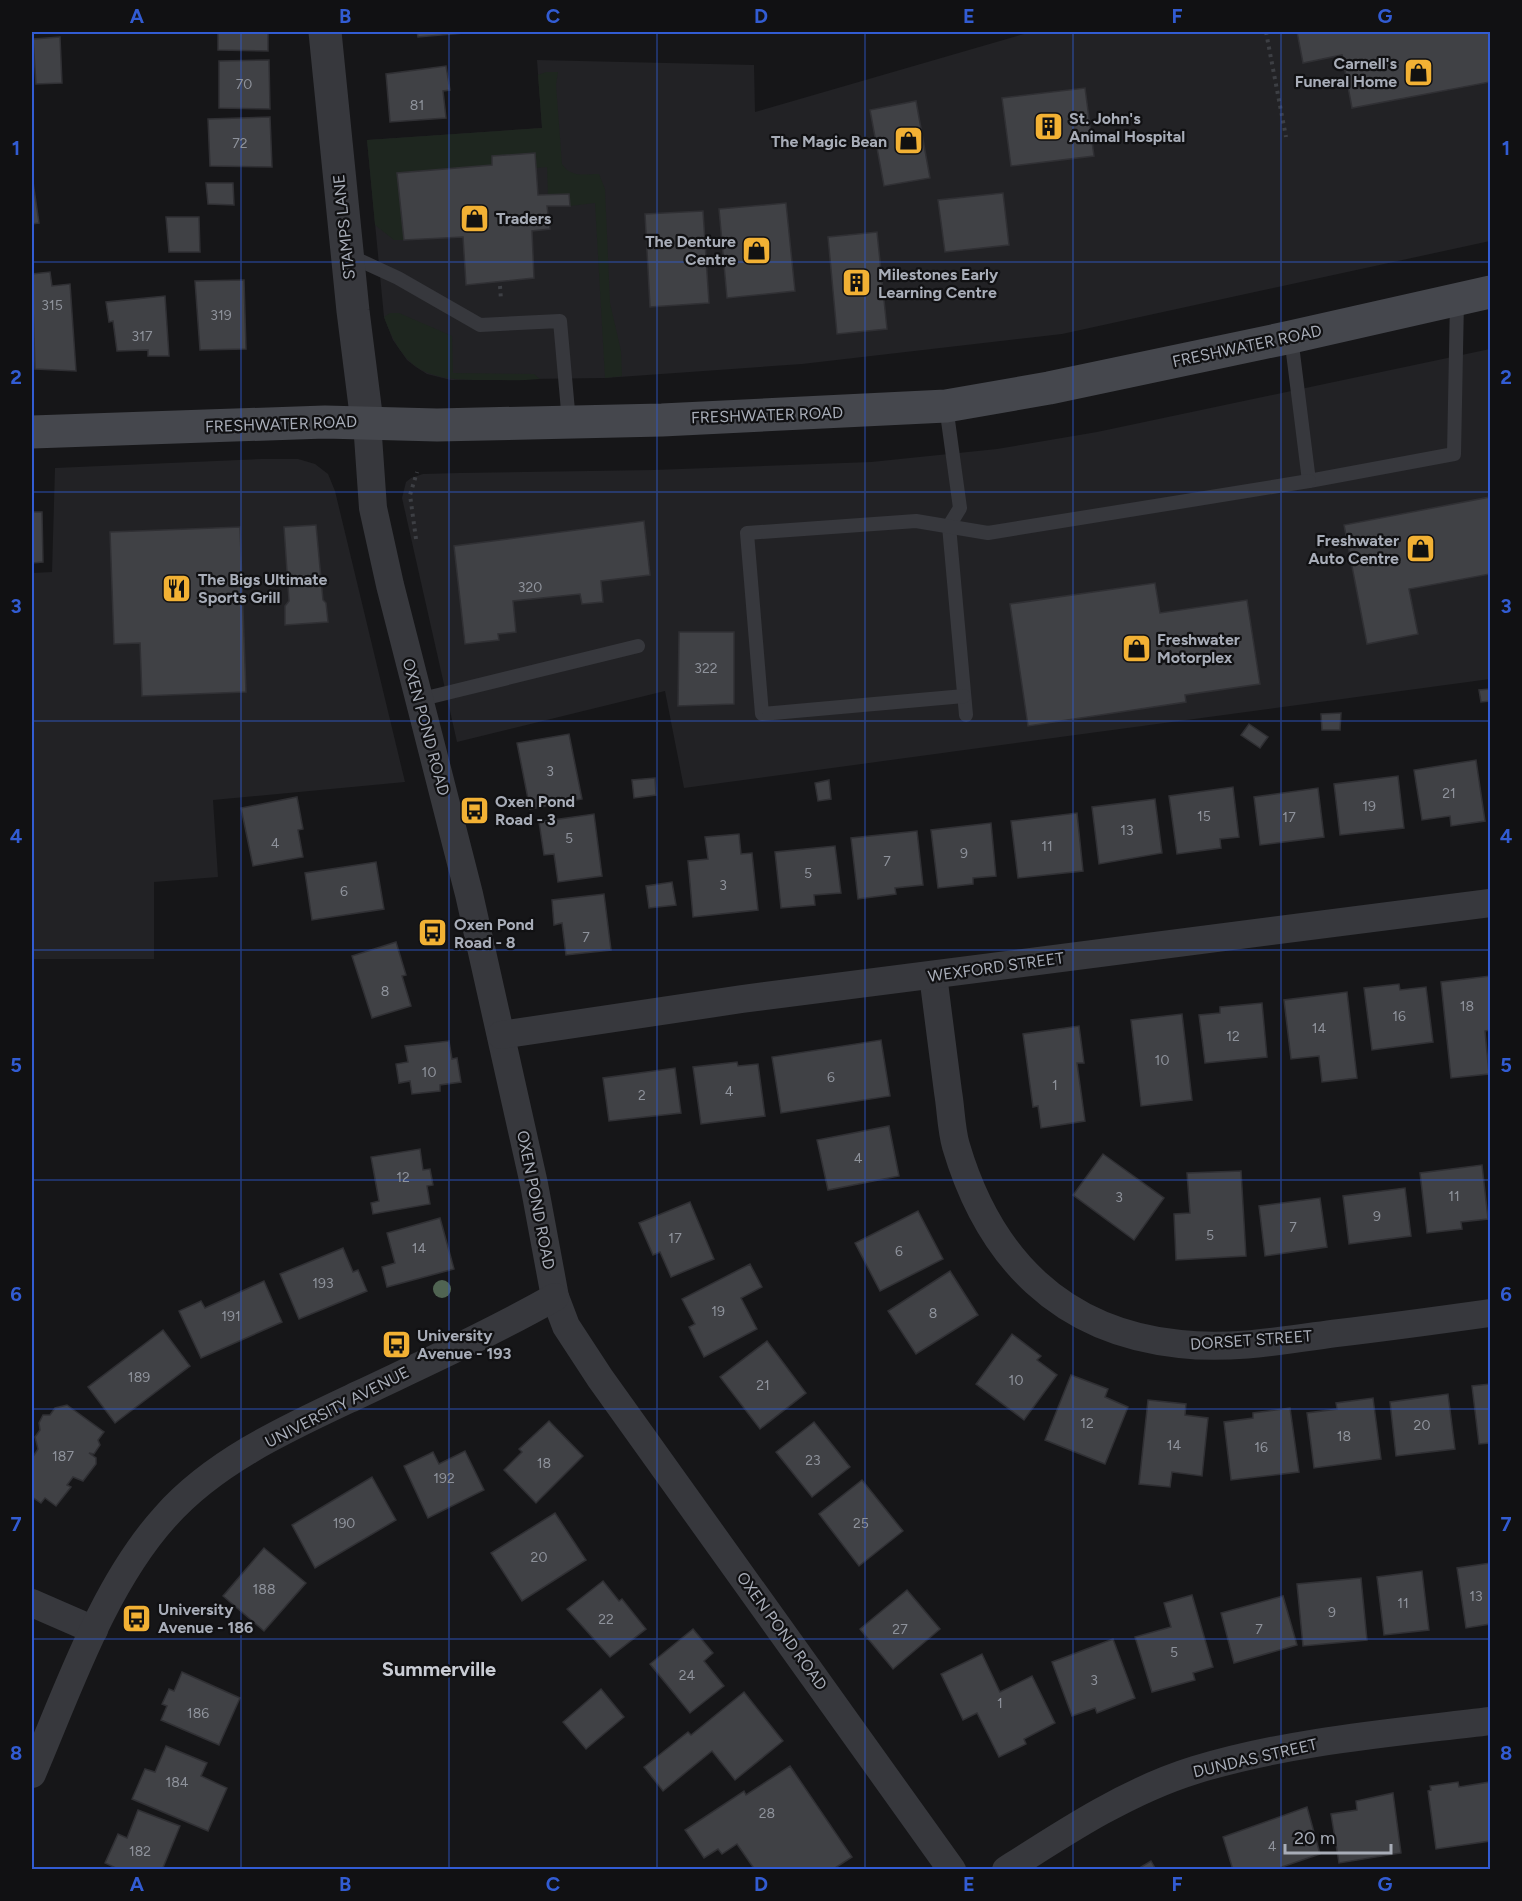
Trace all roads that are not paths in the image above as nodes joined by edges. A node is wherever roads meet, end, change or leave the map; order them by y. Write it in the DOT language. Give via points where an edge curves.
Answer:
graph roads {
  1 [pos="325,32"];
  2 [pos="347,255"];
  3 [pos="1491,292"];
  4 [pos="1457,300"];
  5 [pos="1291,337"];
  6 [pos="946,406"];
  7 [pos="367,422"];
  8 [pos="569,422"];
  9 [pos="32,432"];
  10 [pos="1308,481"];
  11 [pos="949,526"];
  12 [pos="638,646"];
  13 [pos="964,696"];
  14 [pos="418,700"];
  15 [pos="966,715"];
  16 [pos="1491,903"];
  17 [pos="933,975"];
  18 [pos="501,1035"];
  19 [pos="555,1297"];
  20 [pos="1491,1313"];
  21 [pos="32,1603"];
  22 [pos="94,1630"];
  23 [pos="1491,1721"];
  24 [pos="32,1774"];
  25 [pos="952,1869"];
  26 [pos="1006,1869"];
  1 -- 2 [label="street, STAMPS LANE"];
  2 -- 7 [label="street, STAMPS LANE"];
  2 -- 8 [label="lane" via="398,278 480,325 560,321"];
  3 -- 4 [label="main road, FRESHWATER ROAD"];
  4 -- 5 [label="main road, FRESHWATER ROAD"];
  4 -- 10 [label="lane" via="1454,454"];
  5 -- 6 [label="main road, FRESHWATER ROAD"];
  5 -- 10 [label="lane"];
  6 -- 8 [label="main road, FRESHWATER ROAD"];
  6 -- 11 [label="lane" via="960,508"];
  7 -- 8 [label="main road, FRESHWATER ROAD"];
  7 -- 9 [label="main road, FRESHWATER ROAD"];
  7 -- 14 [label="street, OXEN POND ROAD" via="374,508"];
  10 -- 11 [label="lane" via="988,533"];
  11 -- 13 [label="lane"];
  11 -- 13 [label="lane" via="916,522 747,533 762,714"];
  12 -- 14 [label="lane"];
  13 -- 15 [label="lane"];
  14 -- 18 [label="street, OXEN POND ROAD"];
  16 -- 17 [label="street, WEXFORD STREET"];
  17 -- 18 [label="street, WEXFORD STREET" via="615,1016"];
  17 -- 20 [label="street, DORSET STREET" via="955,1144 972,1192 990,1231 1014,1264 1047,1294 1089,1320 1132,1337 1225,1345"];
  18 -- 19 [label="street, OXEN POND ROAD"];
  19 -- 22 [label="street, UNIVERSITY AVENUE" via="294,1426 200,1484 165,1517 129,1565"];
  19 -- 25 [label="street, OXEN POND ROAD" via="581,1352"];
  21 -- 22 [label="street"];
  22 -- 24 [label="street, UNIVERSITY AVENUE"];
  23 -- 26 [label="street, DUNDAS STREET" via="1344,1739 1194,1770 1086,1820"];
}
